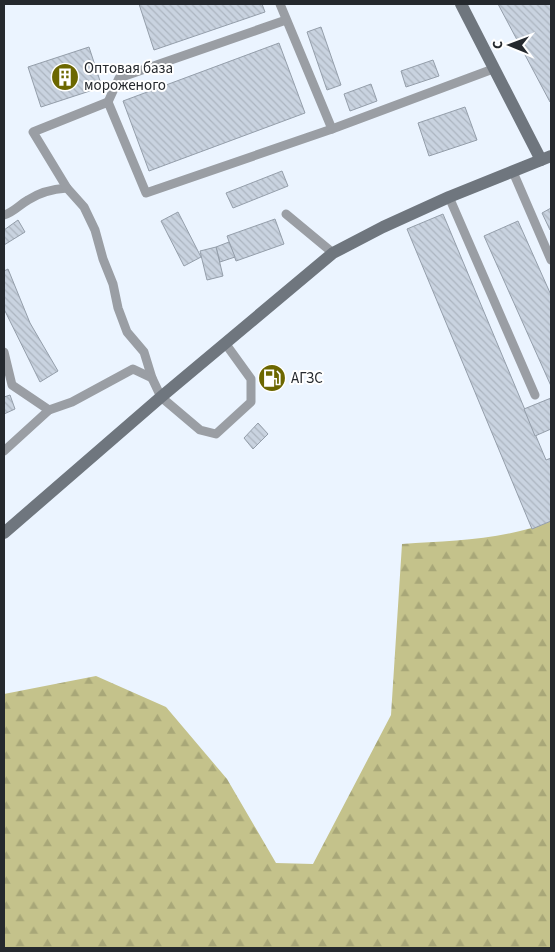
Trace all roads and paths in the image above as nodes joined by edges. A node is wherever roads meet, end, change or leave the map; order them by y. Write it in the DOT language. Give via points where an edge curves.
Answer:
graph roads {
  1 [pos="280,4"];
  2 [pos="461,4"];
  3 [pos="286,20"];
  4 [pos="493,69"];
  5 [pos="108,102"];
  6 [pos="332,128"];
  7 [pos="546,158"];
  8 [pos="513,172"];
  9 [pos="67,188"];
  10 [pos="449,197"];
  11 [pos="286,214"];
  12 [pos="4,215"];
  13 [pos="548,242"];
  14 [pos="333,253"];
  15 [pos="551,260"];
  16 [pos="225,343"];
  17 [pos="4,352"];
  18 [pos="152,378"];
  19 [pos="8,386"];
  20 [pos="535,395"];
  21 [pos="161,397"];
  22 [pos="48,410"];
  23 [pos="4,451"];
  24 [pos="4,534"];
  1 -- 3 [label="lane"];
  2 -- 4 [label="street"];
  3 -- 5 [label="lane" via="119,78"];
  3 -- 6 [label="lane"];
  4 -- 6 [label="lane"];
  4 -- 7 [label="street"];
  5 -- 6 [label="lane" via="146,193"];
  5 -- 9 [label="lane" via="34,132"];
  7 -- 8 [label="street"];
  8 -- 10 [label="street"];
  8 -- 13 [label="lane"];
  9 -- 12 [label="lane" via="40,193"];
  9 -- 18 [label="lane" via="84,207 95,230 127,332 144,352"];
  10 -- 14 [label="street"];
  10 -- 20 [label="lane"];
  11 -- 14 [label="lane"];
  13 -- 15 [label="lane"];
  14 -- 16 [label="street"];
  16 -- 21 [label="street"];
  16 -- 21 [label="lane" via="251,379 252,402 216,434 200,430"];
  17 -- 19 [label="lane"];
  18 -- 21 [label="lane"];
  18 -- 22 [label="lane" via="133,369 72,402"];
  19 -- 22 [label="lane"];
  21 -- 24 [label="street"];
  22 -- 23 [label="lane"];
}
